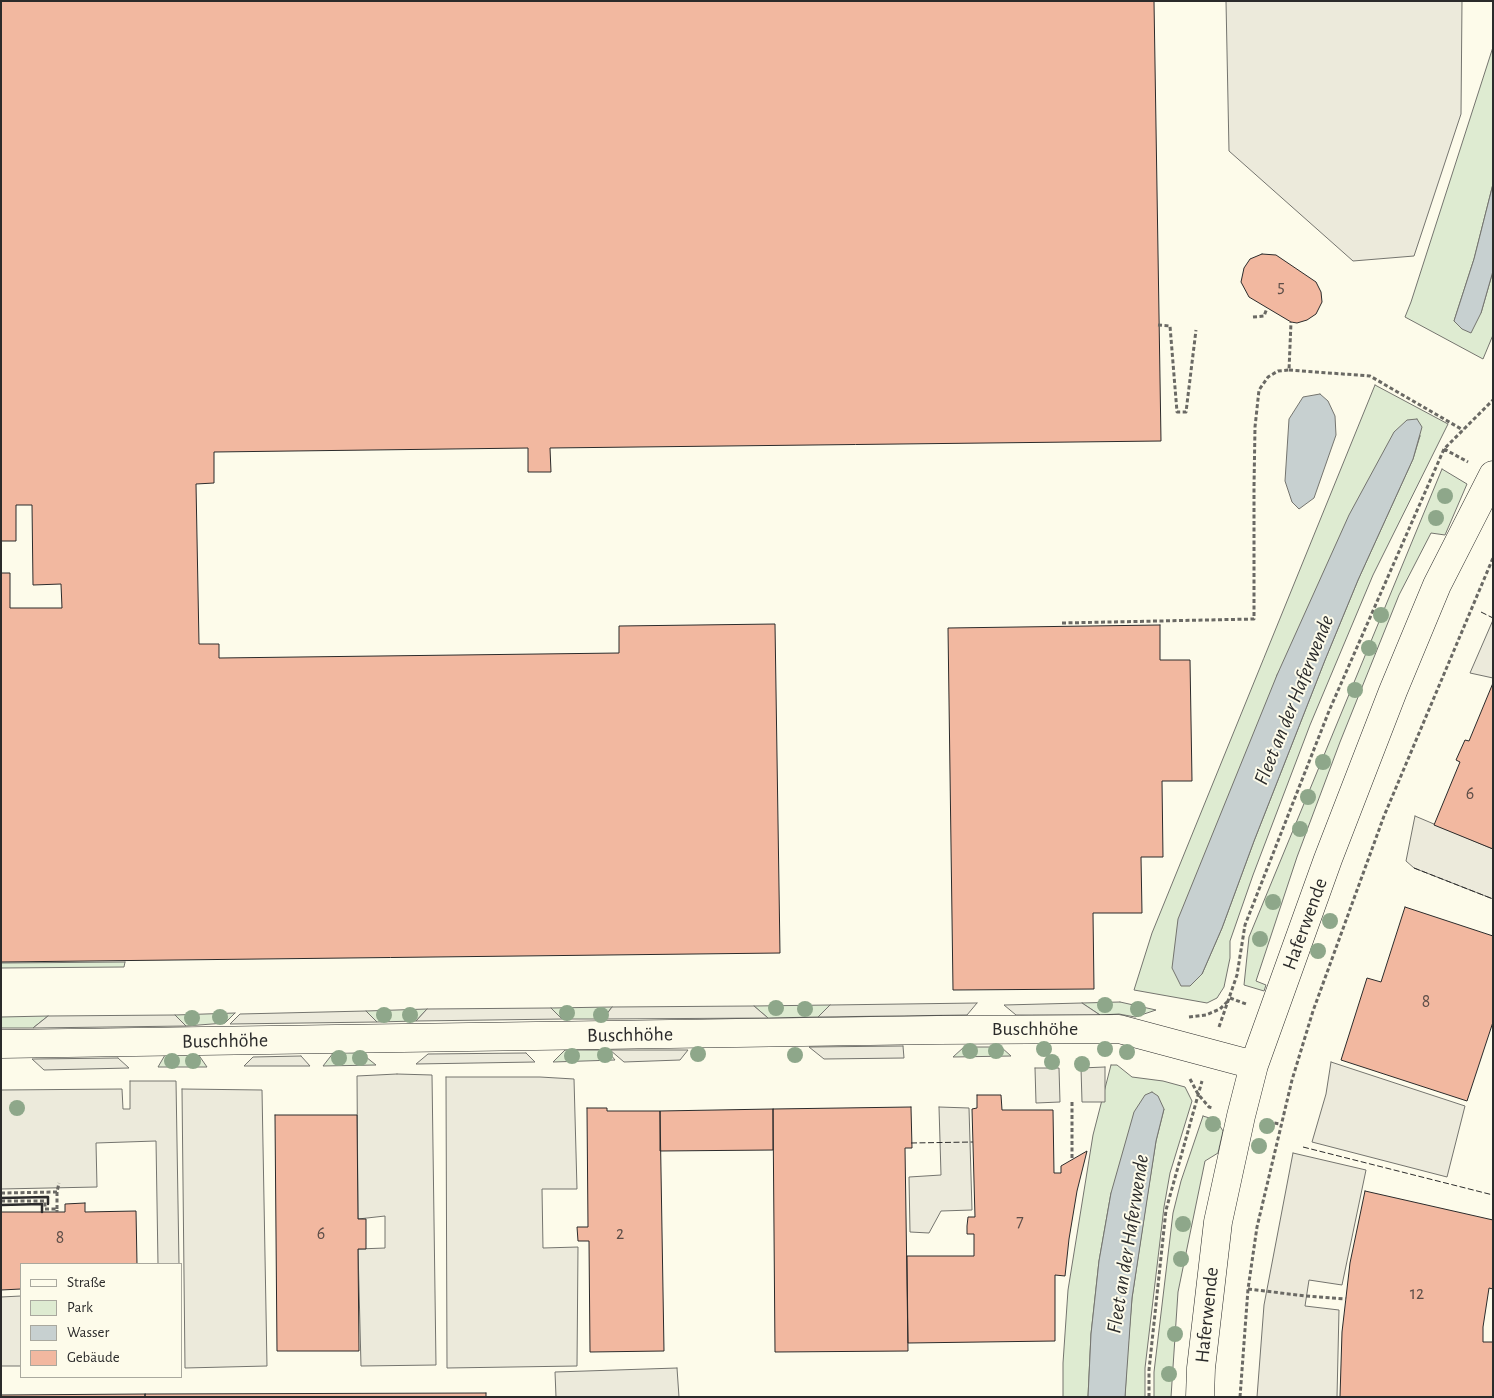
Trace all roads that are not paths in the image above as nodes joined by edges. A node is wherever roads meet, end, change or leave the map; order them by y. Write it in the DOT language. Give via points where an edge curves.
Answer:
graph roads {
  1 [pos="1493,475"];
  2 [pos="1,1044"];
  3 [pos="1254,1065"];
  4 [pos="1200,1397"];
  1 -- 3 [label="street, Haferwende" via="1437,586 1393,691"];
  2 -- 3 [label="street, Buschhöhe" via="1119,1029"];
  3 -- 4 [label="street, Haferwende" via="1218,1222"];
}
